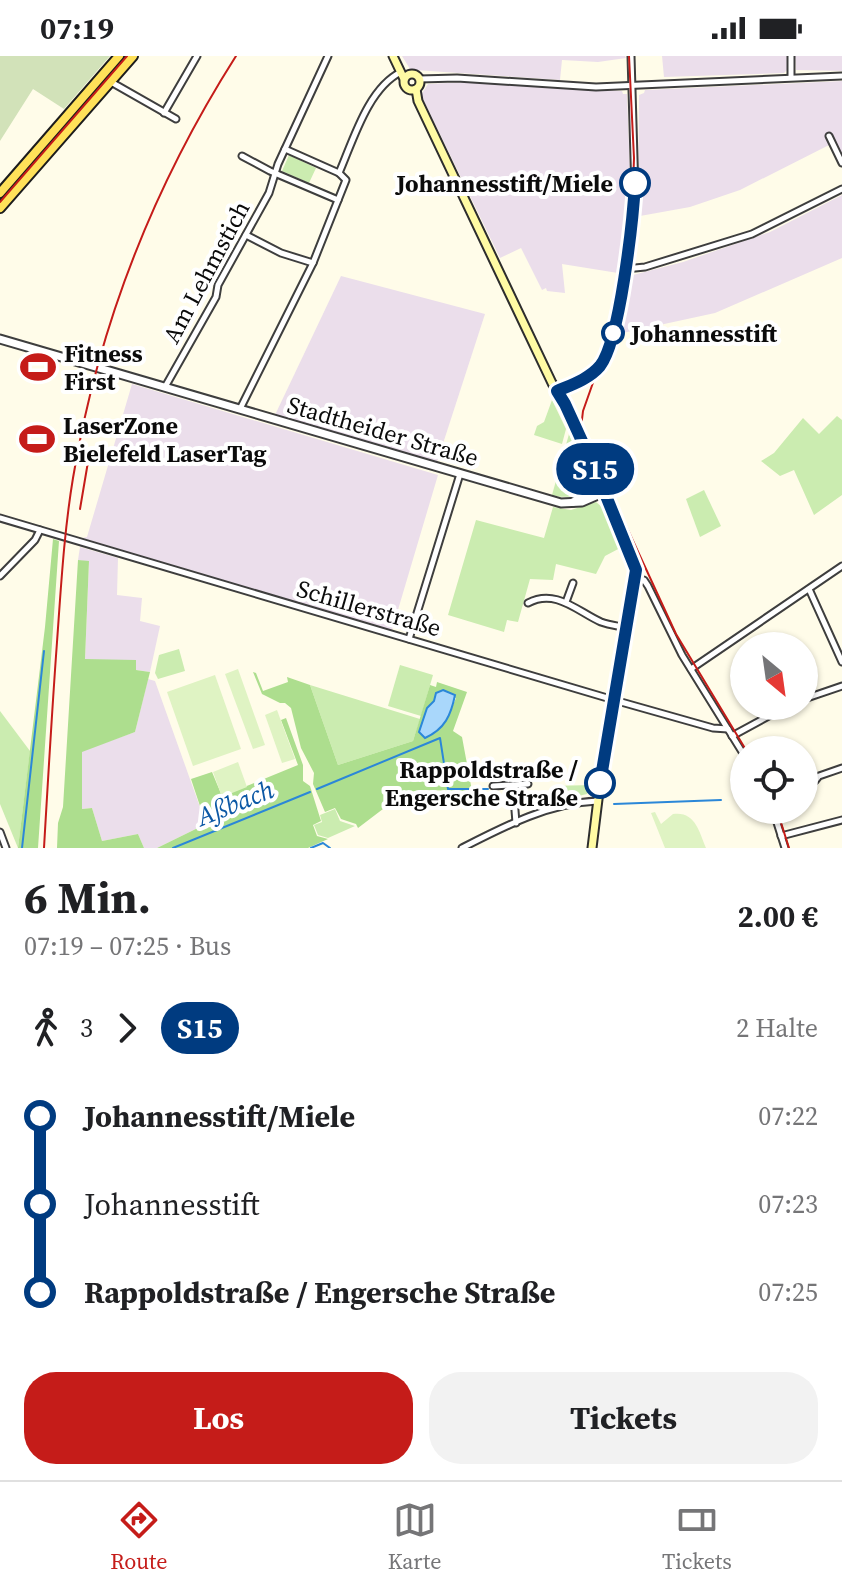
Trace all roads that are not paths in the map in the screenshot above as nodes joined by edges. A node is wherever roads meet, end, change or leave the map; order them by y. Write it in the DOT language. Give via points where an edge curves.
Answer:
graph roads {
  1 [pos="119,56"];
  2 [pos="133,56"];
  3 [pos="328,56"];
  4 [pos="395,56"];
  5 [pos="631,56"];
  6 [pos="791,56"];
  7 [pos="194,57"];
  8 [pos="404,75"];
  9 [pos="842,76"];
  10 [pos="791,77"];
  11 [pos="419,79"];
  12 [pos="110,81"];
  13 [pos="633,84"];
  14 [pos="412,89"];
  15 [pos="164,113"];
  16 [pos="176,119"];
  17 [pos="829,136"];
  18 [pos="285,149"];
  19 [pos="242,156"];
  20 [pos="842,163"];
  21 [pos="275,172"];
  22 [pos="339,173"];
  23 [pos="842,189"];
  24 [pos="0,193"];
  25 [pos="338,200"];
  26 [pos="0,208"];
  27 [pos="246,235"];
  28 [pos="313,263"];
  29 [pos="625,269"];
  30 [pos="0,339"];
  31 [pos="165,387"];
  32 [pos="558,394"];
  33 [pos="239,410"];
  34 [pos="460,474"];
  35 [pos="602,490"];
  36 [pos="0,518"];
  37 [pos="40,530"];
  38 [pos="842,566"];
  39 [pos="0,576"];
  40 [pos="636,578"];
  41 [pos="573,583"];
  42 [pos="809,589"];
  43 [pos="566,602"];
  44 [pos="528,603"];
  45 [pos="627,628"];
  46 [pos="409,639"];
  47 [pos="842,662"];
  48 [pos="691,669"];
  49 [pos="842,686"];
  50 [pos="818,694"];
  51 [pos="614,700"];
  52 [pos="761,720"];
  53 [pos="728,729"];
  54 [pos="732,736"];
  55 [pos="842,768"];
  56 [pos="818,777"];
  57 [pos="528,784"];
  58 [pos="513,785"];
  59 [pos="493,786"];
  60 [pos="597,801"];
  61 [pos="842,820"];
  62 [pos="516,823"];
  63 [pos="777,824"];
  64 [pos="0,832"];
  65 [pos="781,836"];
  66 [pos="6,848"];
  67 [pos="462,848"];
  68 [pos="592,848"];
  69 [pos="785,848"];
  1 -- 24 [label="main road"];
  2 -- 12 [label="main road"];
  3 -- 18 [label="street, Am Lehmstich"];
  4 -- 8 [label="main road"];
  5 -- 13 [label="street"];
  6 -- 10 [label="street"];
  7 -- 15 [label="street"];
  8 -- 11 [label="main road"];
  8 -- 14 [label="main road" via="404,85"];
  8 -- 22 [label="street" via="384,82 377,91"];
  9 -- 10 [label="street"];
  10 -- 13 [label="street"];
  11 -- 13 [label="street"];
  11 -- 14 [label="main road"];
  12 -- 15 [label="street"];
  12 -- 26 [label="main road"];
  13 -- 29 [label="street" via="635,183"];
  14 -- 32 [label="main road"];
  15 -- 16 [label="street"];
  17 -- 20 [label="street"];
  18 -- 21 [label="street, Am Lehmstich"];
  18 -- 22 [label="street"];
  19 -- 21 [label="street"];
  21 -- 25 [label="street"];
  21 -- 27 [label="street, Am Lehmstich"];
  22 -- 25 [label="street" via="346,180"];
  23 -- 29 [label="street" via="752,234"];
  25 -- 28 [label="street"];
  27 -- 28 [label="street"];
  27 -- 31 [label="street, Am Lehmstich"];
  28 -- 33 [label="street"];
  29 -- 32 [label="street" via="604,360"];
  30 -- 31 [label="street, Stadtheider Straße"];
  31 -- 33 [label="street, Stadtheider Straße"];
  32 -- 35 [label="main road"];
  33 -- 34 [label="street, Stadtheider Straße"];
  34 -- 35 [label="street, Stadtheider Straße" via="561,503"];
  34 -- 46 [label="street"];
  35 -- 40 [label="main road" via="634,561"];
  36 -- 37 [label="street, Schillerstraße"];
  37 -- 39 [label="street"];
  37 -- 46 [label="street, Schillerstraße"];
  38 -- 42 [label="street"];
  40 -- 45 [label="main road"];
  40 -- 48 [label="street" via="648,586"];
  41 -- 43 [label="street"];
  42 -- 47 [label="street"];
  42 -- 48 [label="street"];
  43 -- 44 [label="street" via="544,598"];
  43 -- 45 [label="street" via="602,622"];
  45 -- 51 [label="main road"];
  46 -- 51 [label="street, Schillerstraße"];
  48 -- 53 [label="street"];
  49 -- 50 [label="street"];
  51 -- 53 [label="street, Schillerstraße"];
  51 -- 60 [label="main road"];
  52 -- 54 [label="street"];
  53 -- 54 [label="street"];
  55 -- 56 [label="street"];
  57 -- 58 [label="street"];
  58 -- 59 [label="street"];
  58 -- 62 [label="street"];
  60 -- 62 [label="street" via="555,807"];
  60 -- 68 [label="main road"];
  61 -- 65 [label="street"];
  62 -- 67 [label="street"];
  63 -- 65 [label="street"];
  64 -- 66 [label="street"];
  65 -- 69 [label="street"];
}
